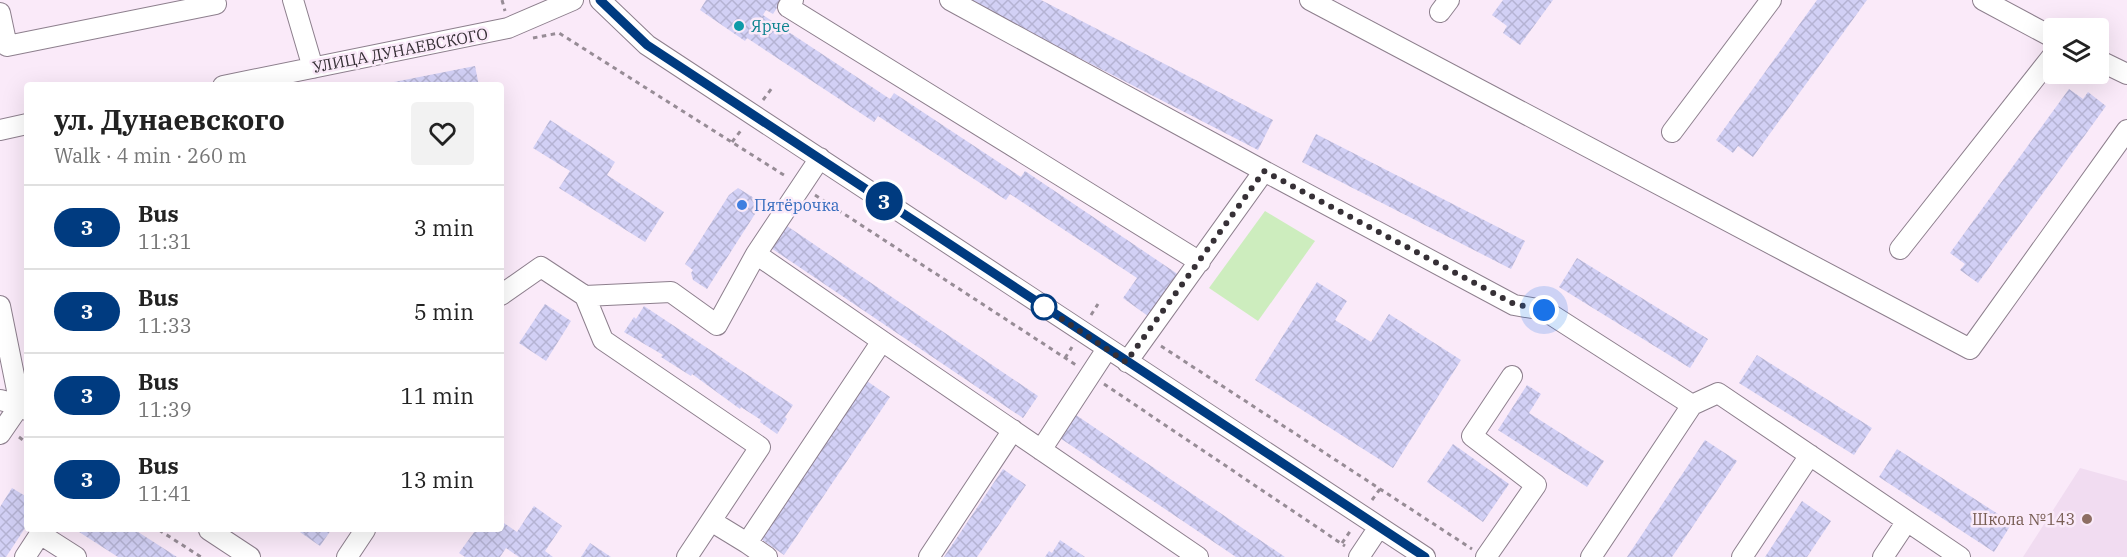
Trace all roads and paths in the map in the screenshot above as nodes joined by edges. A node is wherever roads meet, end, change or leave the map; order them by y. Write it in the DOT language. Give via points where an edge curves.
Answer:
graph roads {
  1 [pos="293,0"];
  2 [pos="573,0"];
  3 [pos="600,0"];
  4 [pos="793,0"];
  5 [pos="950,0"];
  6 [pos="1310,0"];
  7 [pos="1771,0"];
  8 [pos="1983,0"];
  9 [pos="216,4"];
  10 [pos="0,13"];
  11 [pos="2043,32"];
  12 [pos="530,39"];
  13 [pos="2109,65"];
  14 [pos="2043,68"];
  15 [pos="2127,74"];
  16 [pos="303,75"];
  17 [pos="252,82"];
  18 [pos="24,125"];
  19 [pos="0,130"];
  20 [pos="2127,130"];
  21 [pos="1672,132"];
  22 [pos="820,158"];
  23 [pos="1264,171"];
  24 [pos="802,186"];
  25 [pos="1900,249"];
  26 [pos="756,254"];
  27 [pos="1200,262"];
  28 [pos="504,293"];
  29 [pos="585,296"];
  30 [pos="0,306"];
  31 [pos="1146,335"];
  32 [pos="882,341"];
  33 [pos="1107,349"];
  34 [pos="1126,362"];
  35 [pos="1090,375"];
  36 [pos="1512,376"];
  37 [pos="0,400"];
  38 [pos="1692,405"];
  39 [pos="24,407"];
  40 [pos="1013,430"];
  41 [pos="0,434"];
  42 [pos="1041,450"];
  43 [pos="1810,455"];
  44 [pos="711,521"];
  45 [pos="1907,521"];
  46 [pos="1379,527"];
  47 [pos="162,532"];
  48 [pos="216,532"];
  49 [pos="364,532"];
  50 [pos="231,536"];
  51 [pos="747,543"];
  52 [pos="1480,554"];
  53 [pos="1359,556"];
  54 [pos="25,557"];
  55 [pos="76,557"];
  56 [pos="201,557"];
  57 [pos="250,557"];
  58 [pos="347,557"];
  59 [pos="687,557"];
  60 [pos="767,557"];
  61 [pos="929,557"];
  62 [pos="1198,557"];
  63 [pos="1425,557"];
  64 [pos="1592,557"];
  65 [pos="1742,557"];
  66 [pos="1883,557"];
  67 [pos="1960,557"];
  1 -- 16 [label="street"];
  2 -- 16 [label="street, УЛИЦА ДУНАЕВСКОГО" via="508,28"];
  3 -- 22 [label="street" via="647,45"];
  4 -- 27 [label="street" via="788,8"];
  5 -- 23 [label="street"];
  6 -- 20 [label="street" via="1970,349"];
  7 -- 21 [label="street"];
  8 -- 11 [label="street"];
  9 -- 10 [label="street" via="7,46"];
  12 -- 24 [label="path" via="559,33"];
  13 -- 15 [label="street"];
  14 -- 25 [label="street"];
  16 -- 17 [label="street, УЛИЦА ДУНАЕВСКОГО"];
  18 -- 19 [label="street"];
  22 -- 24 [label="street"];
  22 -- 33 [label="street"];
  23 -- 27 [label="street"];
  23 -- 38 [label="street" via="1514,304 1544,310"];
  24 -- 26 [label="street"];
  24 -- 35 [label="path"];
  26 -- 29 [label="street" via="717,325 671,292"];
  26 -- 32 [label="street"];
  27 -- 31 [label="street"];
  28 -- 29 [label="street" via="541,267"];
  29 -- 44 [label="street" via="603,340 760,447"];
  30 -- 39 [label="street"];
  31 -- 34 [label="street"];
  31 -- 52 [label="path"];
  32 -- 40 [label="street"];
  32 -- 51 [label="street"];
  33 -- 34 [label="street"];
  33 -- 35 [label="street"];
  34 -- 46 [label="street"];
  35 -- 42 [label="street"];
  35 -- 53 [label="path"];
  36 -- 52 [label="street" via="1472,436 1536,485"];
  37 -- 39 [label="street"];
  38 -- 43 [label="street" via="1718,393"];
  38 -- 64 [label="street"];
  39 -- 41 [label="street"];
  40 -- 42 [label="street"];
  40 -- 61 [label="street"];
  42 -- 62 [label="street"];
  43 -- 45 [label="street"];
  43 -- 65 [label="street"];
  44 -- 51 [label="street"];
  44 -- 59 [label="street"];
  45 -- 66 [label="street"];
  45 -- 67 [label="street"];
  46 -- 53 [label="street"];
  46 -- 63 [label="street"];
  47 -- 56 [label="path"];
  48 -- 50 [label="street"];
  49 -- 58 [label="street"];
  50 -- 57 [label="street"];
  51 -- 60 [label="street"];
  54 -- 55 [label="street" via="40,534"];
}
